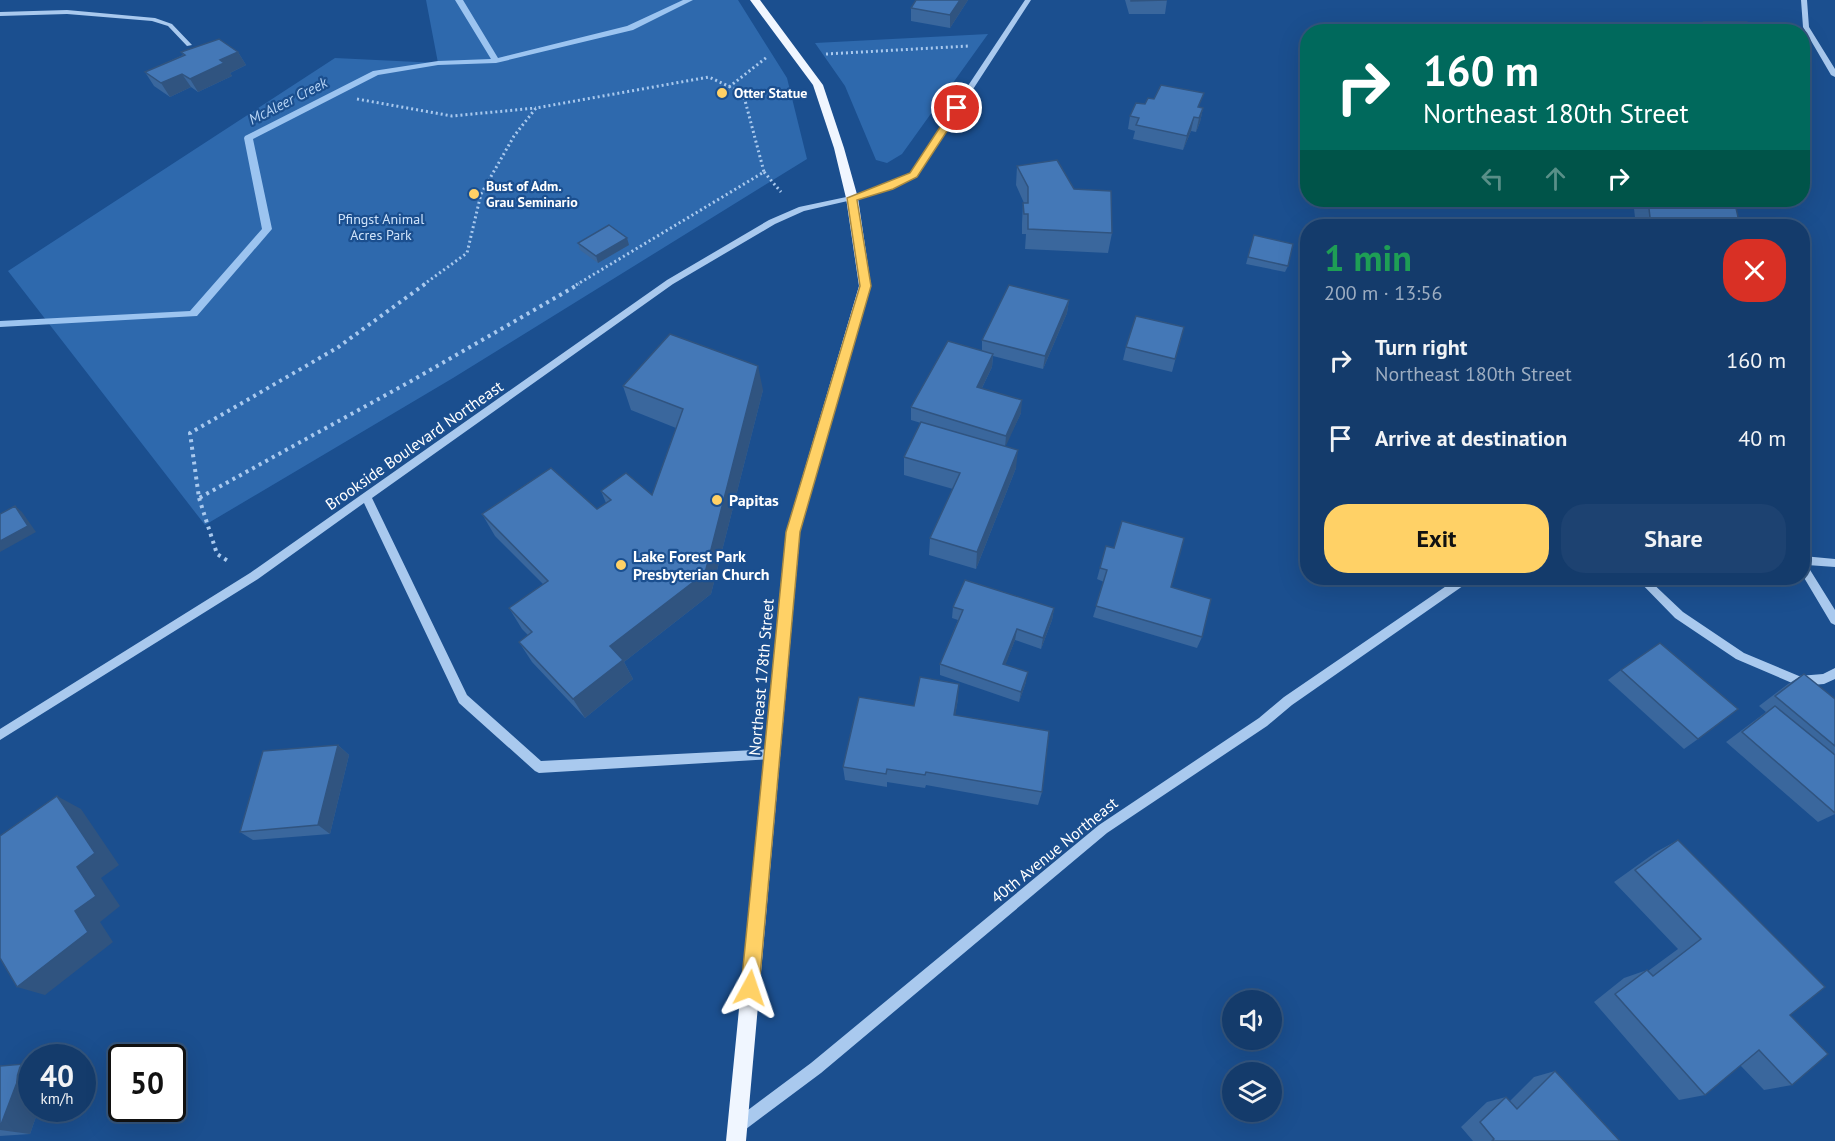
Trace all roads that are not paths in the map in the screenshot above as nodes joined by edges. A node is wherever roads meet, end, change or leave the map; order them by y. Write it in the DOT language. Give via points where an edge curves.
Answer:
graph roads {
  1 [pos="755,0"];
  2 [pos="1028,0"];
  3 [pos="1804,0"];
  4 [pos="0,14"];
  5 [pos="1806,24"];
  6 [pos="1810,34"];
  7 [pos="189,45"];
  8 [pos="1835,75"];
  9 [pos="852,198"];
  10 [pos="366,496"];
  11 [pos="1810,560"];
  12 [pos="1835,562"];
  13 [pos="1810,579"];
  14 [pos="1456,585"];
  15 [pos="1648,585"];
  16 [pos="1835,620"];
  17 [pos="1835,673"];
  18 [pos="0,735"];
  19 [pos="772,754"];
  20 [pos="737,1134"];
  1 -- 9 [label="main road, Northeast 178th Street" via="818,85"];
  2 -- 9 [label="street, Brookside Boulevard Northeast" via="913,175"];
  3 -- 5 [label="street"];
  4 -- 7 [label="street" via="67,12 153,19 170,25"];
  6 -- 8 [label="street"];
  9 -- 10 [label="street, Brookside Boulevard Northeast" via="802,209 772,222 670,282"];
  9 -- 19 [label="main road, Northeast 178th Street" via="865,286 793,532"];
  10 -- 18 [label="street, Brookside Boulevard Northeast" via="254,576"];
  10 -- 19 [label="street" via="463,699 539,767"];
  11 -- 12 [label="street"];
  13 -- 16 [label="street"];
  14 -- 20 [label="street, 40th Avenue Northeast" via="1103,829"];
  15 -- 17 [label="street" via="1679,615 1740,656 1799,681 1824,680"];
  19 -- 20 [label="main road, Northeast 178th Street"];
}
